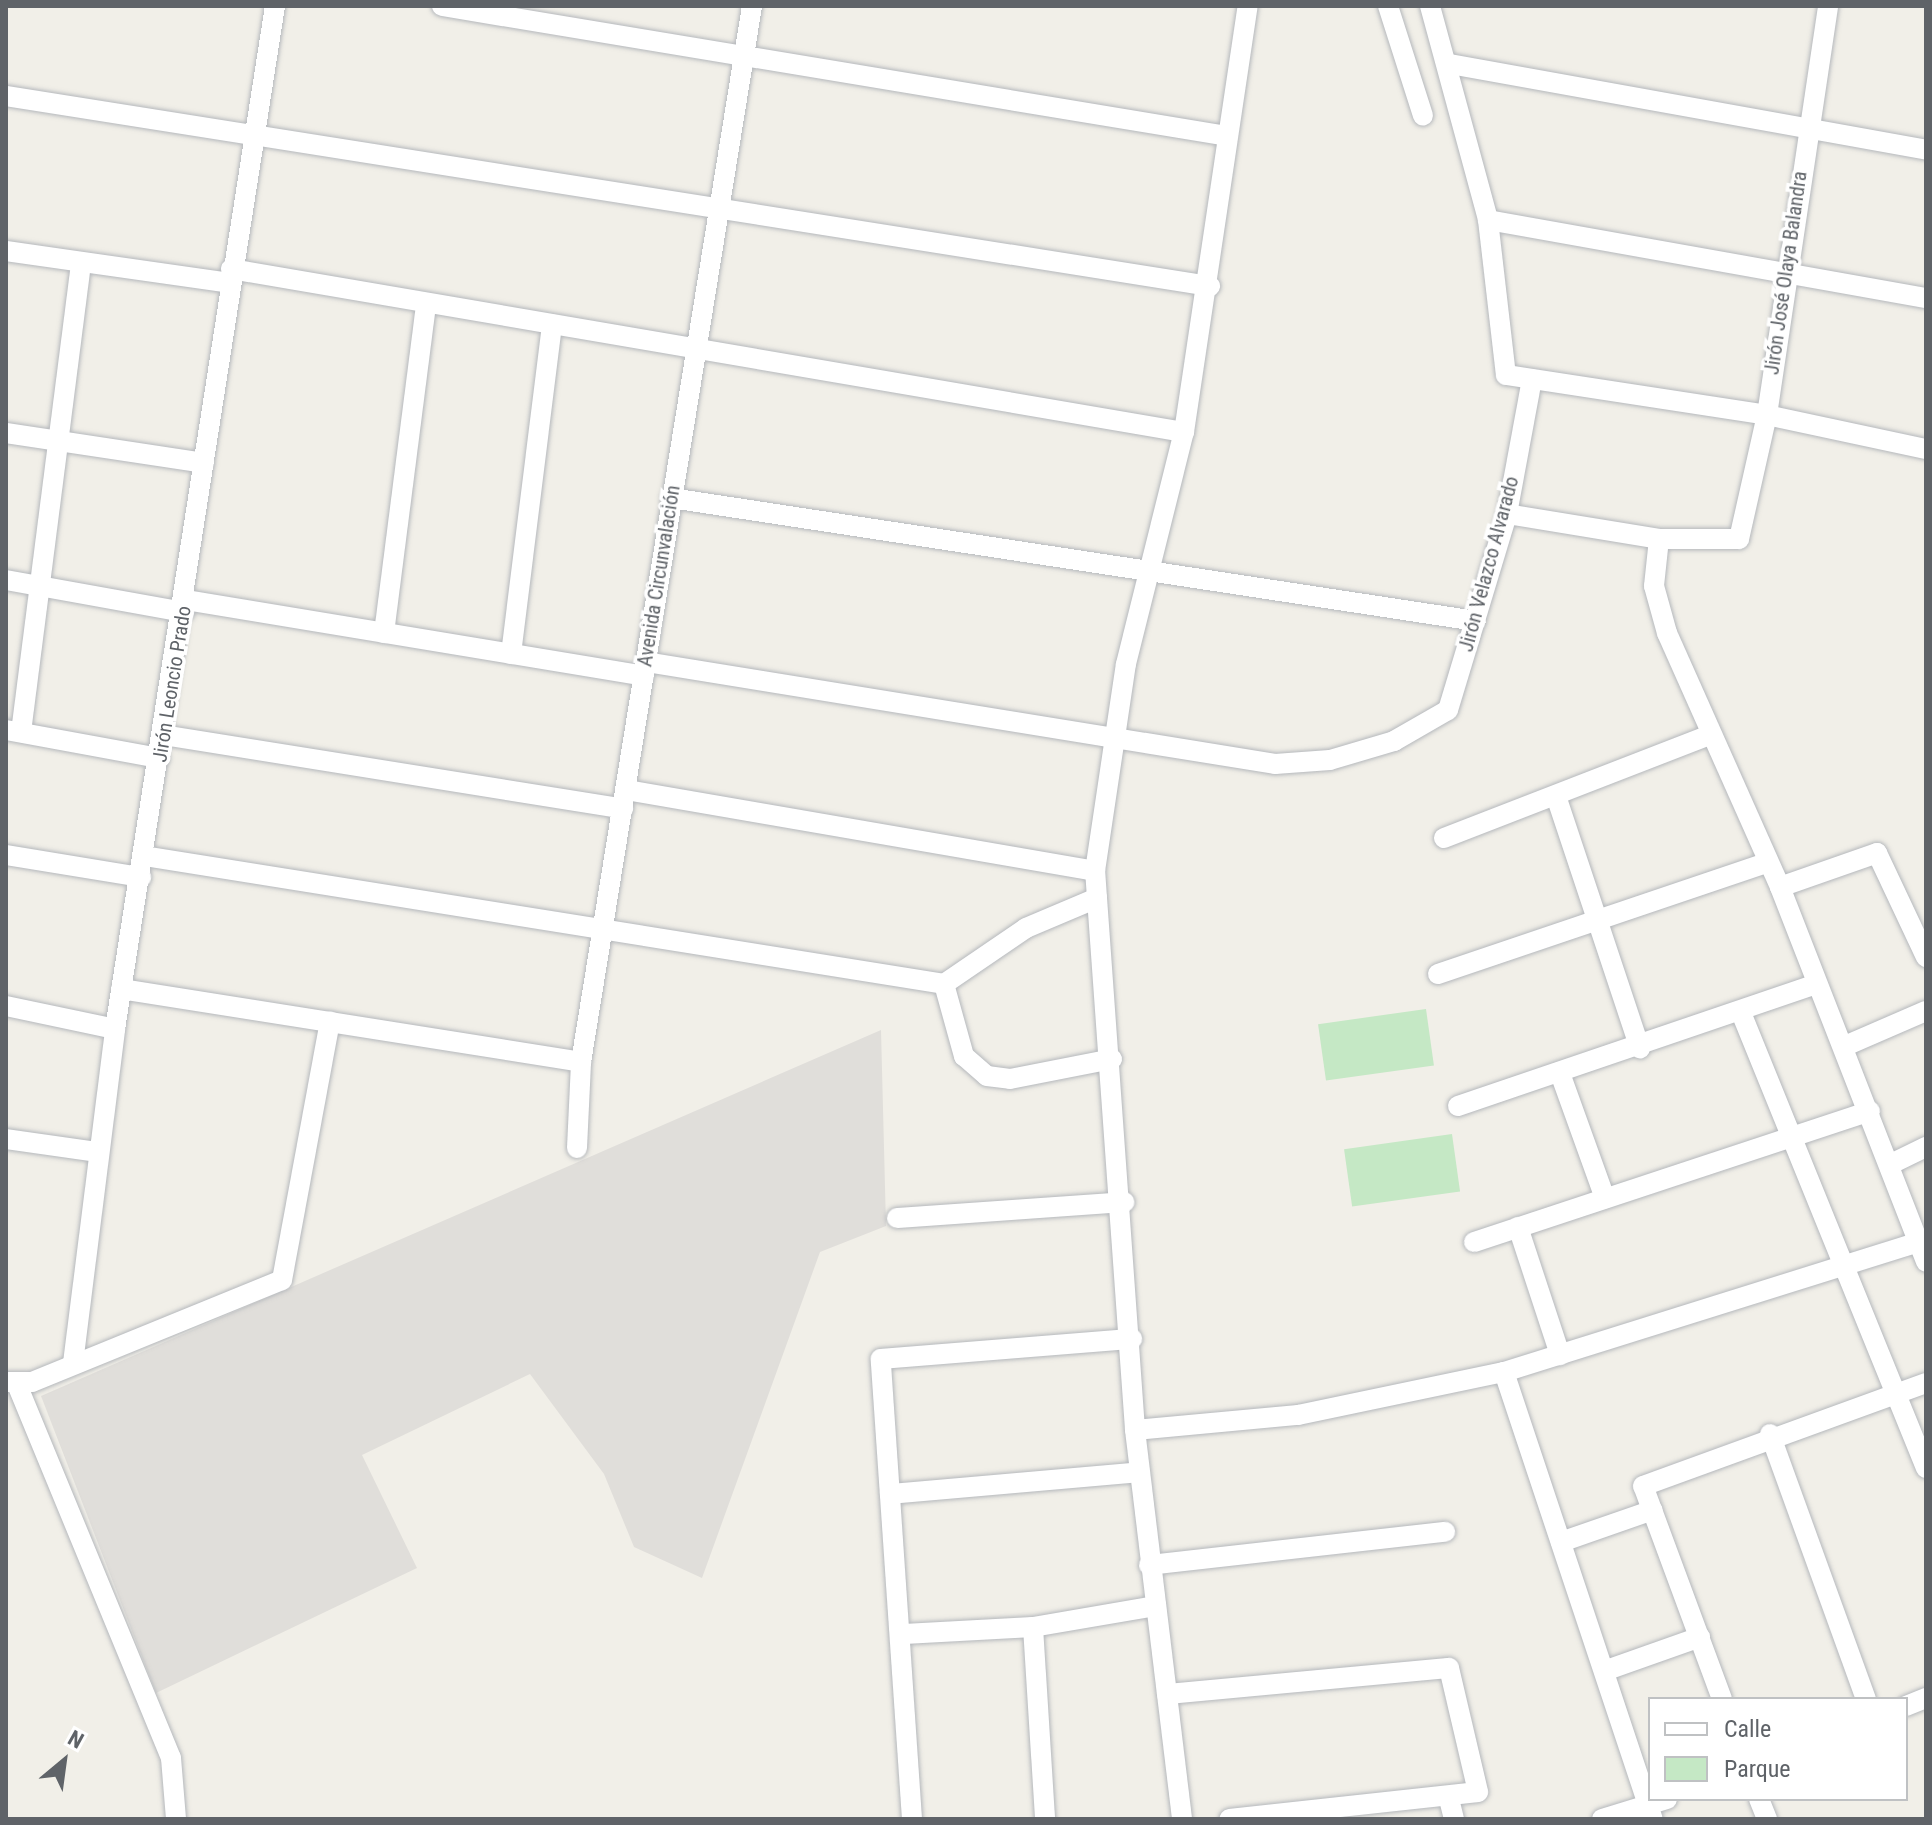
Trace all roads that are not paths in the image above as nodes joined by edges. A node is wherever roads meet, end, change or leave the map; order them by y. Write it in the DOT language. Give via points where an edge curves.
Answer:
graph roads {
  1 [pos="275,6"];
  2 [pos="442,6"];
  3 [pos="752,6"];
  4 [pos="1248,6"];
  5 [pos="1388,6"];
  6 [pos="1430,6"];
  7 [pos="1828,6"];
  8 [pos="744,56"];
  9 [pos="1450,64"];
  10 [pos="6,96"];
  11 [pos="1423,116"];
  12 [pos="1806,129"];
  13 [pos="256,131"];
  14 [pos="1227,136"];
  15 [pos="1926,150"];
  16 [pos="716,211"];
  17 [pos="1488,220"];
  18 [pos="6,251"];
  19 [pos="81,265"];
  20 [pos="1787,272"];
  21 [pos="230,276"];
  22 [pos="1210,286"];
  23 [pos="1926,298"];
  24 [pos="426,305"];
  25 [pos="552,325"];
  26 [pos="692,351"];
  27 [pos="1532,379"];
  28 [pos="1767,415"];
  29 [pos="1184,432"];
  30 [pos="6,433"];
  31 [pos="56,440"];
  32 [pos="1926,449"];
  33 [pos="204,463"];
  34 [pos="671,498"];
  35 [pos="1507,514"];
  36 [pos="1659,539"];
  37 [pos="1148,575"];
  38 [pos="6,580"];
  39 [pos="41,586"];
  40 [pos="185,606"];
  41 [pos="1476,621"];
  42 [pos="384,633"];
  43 [pos="511,654"];
  44 [pos="645,669"];
  45 [pos="14,731"];
  46 [pos="1712,734"];
  47 [pos="163,735"];
  48 [pos="1115,741"];
  49 [pos="159,758"];
  50 [pos="1556,796"];
  51 [pos="625,799"];
  52 [pos="1444,838"];
  53 [pos="6,855"];
  54 [pos="144,856"];
  55 [pos="1768,862"];
  56 [pos="1095,871"];
  57 [pos="141,877"];
  58 [pos="1780,887"];
  59 [pos="1097,898"];
  60 [pos="1597,925"];
  61 [pos="602,933"];
  62 [pos="1926,957"];
  63 [pos="1438,974"];
  64 [pos="944,984"];
  65 [pos="1817,984"];
  66 [pos="121,989"];
  67 [pos="6,1006"];
  68 [pos="1926,1011"];
  69 [pos="1742,1015"];
  70 [pos="330,1021"];
  71 [pos="115,1029"];
  72 [pos="1845,1046"];
  73 [pos="1640,1048"];
  74 [pos="1112,1059"];
  75 [pos="581,1062"];
  76 [pos="1561,1076"];
  77 [pos="1458,1106"];
  78 [pos="1870,1111"];
  79 [pos="6,1139"];
  80 [pos="1793,1142"];
  81 [pos="1926,1147"];
  82 [pos="577,1148"];
  83 [pos="97,1152"];
  84 [pos="1893,1163"];
  85 [pos="1605,1198"];
  86 [pos="1124,1202"];
  87 [pos="897,1218"];
  88 [pos="1518,1227"];
  89 [pos="1474,1242"];
  90 [pos="1918,1242"];
  91 [pos="1926,1262"];
  92 [pos="1845,1265"];
  93 [pos="1132,1339"];
  94 [pos="1560,1355"];
  95 [pos="73,1363"];
  96 [pos="1504,1372"];
  97 [pos="11,1382"];
  98 [pos="1926,1383"];
  99 [pos="1898,1393"];
  100 [pos="1135,1430"];
  101 [pos="1770,1434"];
  102 [pos="1926,1468"];
  103 [pos="1139,1472"];
  104 [pos="890,1494"];
  105 [pos="1653,1510"];
  106 [pos="1445,1532"];
  107 [pos="1561,1542"];
  108 [pos="1149,1565"];
  109 [pos="1156,1606"];
  110 [pos="1033,1627"];
  111 [pos="904,1634"];
  112 [pos="1700,1637"];
  113 [pos="1604,1671"];
  114 [pos="1167,1694"];
  115 [pos="1721,1697"];
  116 [pos="1865,1697"];
  117 [pos="1648,1787"];
  118 [pos="1656,1808"];
  119 [pos="1452,1809"];
  120 [pos="1322,1816"];
  121 [pos="176,1819"];
  122 [pos="912,1819"];
  123 [pos="1045,1819"];
  124 [pos="1182,1819"];
  125 [pos="1229,1819"];
  126 [pos="1602,1819"];
  1 -- 13 [label="street, Jirón Leoncio Prado"];
  2 -- 8 [label="street"];
  3 -- 8 [label="street, Avenida Circunvalación"];
  4 -- 14 [label="street"];
  5 -- 11 [label="street"];
  6 -- 9 [label="street"];
  7 -- 12 [label="street, Jirón José Olaya Balandra"];
  8 -- 14 [label="street"];
  8 -- 16 [label="street, Avenida Circunvalación"];
  9 -- 12 [label="street"];
  9 -- 17 [label="street"];
  10 -- 13 [label="street"];
  12 -- 15 [label="street"];
  12 -- 20 [label="street, Jirón José Olaya Balandra"];
  13 -- 16 [label="street"];
  13 -- 21 [label="street, Jirón Leoncio Prado"];
  14 -- 22 [label="street"];
  16 -- 22 [label="street"];
  16 -- 26 [label="street, Avenida Circunvalación"];
  17 -- 20 [label="street"];
  17 -- 27 [label="street" via="1506,375"];
  18 -- 19 [label="street"];
  19 -- 21 [label="street"];
  19 -- 31 [label="street"];
  20 -- 23 [label="street"];
  20 -- 28 [label="street, Jirón José Olaya Balandra"];
  21 -- 24 [label="street"];
  21 -- 33 [label="street, Jirón Leoncio Prado"];
  22 -- 29 [label="street"];
  24 -- 25 [label="street"];
  24 -- 42 [label="street"];
  25 -- 26 [label="street"];
  25 -- 43 [label="street"];
  26 -- 29 [label="street"];
  26 -- 34 [label="street, Avenida Circunvalación"];
  27 -- 28 [label="street"];
  27 -- 35 [label="street, Jirón Velazco Alvarado"];
  28 -- 32 [label="street"];
  28 -- 36 [label="street, Jirón José Olaya Balandra" via="1739,539"];
  29 -- 37 [label="street"];
  30 -- 31 [label="street"];
  31 -- 33 [label="street"];
  31 -- 39 [label="street"];
  33 -- 40 [label="street, Jirón Leoncio Prado"];
  34 -- 37 [label="street"];
  34 -- 44 [label="street, Avenida Circunvalación"];
  35 -- 36 [label="street"];
  35 -- 41 [label="street, Jirón Velazco Alvarado"];
  36 -- 46 [label="street" via="1657,598"];
  37 -- 41 [label="street"];
  37 -- 48 [label="street"];
  38 -- 39 [label="street, Jirón Velazco Alvarado"];
  39 -- 40 [label="street, Jirón Velazco Alvarado"];
  39 -- 45 [label="street"];
  40 -- 42 [label="street, Jirón Velazco Alvarado"];
  40 -- 47 [label="street, Jirón Leoncio Prado"];
  41 -- 48 [label="street, Jirón Velazco Alvarado" via="1448,710 1417,731 1330,760 1275,764"];
  42 -- 43 [label="street, Jirón Velazco Alvarado"];
  43 -- 44 [label="street, Jirón Velazco Alvarado"];
  44 -- 48 [label="street, Jirón Velazco Alvarado"];
  44 -- 51 [label="street, Avenida Circunvalación"];
  45 -- 49 [label="street"];
  46 -- 50 [label="street"];
  46 -- 55 [label="street"];
  47 -- 49 [label="street, Jirón Leoncio Prado"];
  47 -- 51 [label="street"];
  48 -- 56 [label="street"];
  49 -- 54 [label="street, Jirón Leoncio Prado"];
  50 -- 52 [label="street"];
  50 -- 60 [label="street"];
  51 -- 56 [label="street"];
  51 -- 61 [label="street, Avenida Circunvalación"];
  53 -- 57 [label="street"];
  54 -- 57 [label="street, Jirón Leoncio Prado"];
  54 -- 61 [label="street"];
  55 -- 58 [label="street"];
  55 -- 60 [label="street"];
  56 -- 59 [label="street"];
  57 -- 66 [label="street, Jirón Leoncio Prado"];
  58 -- 62 [label="street" via="1877,853"];
  58 -- 65 [label="street"];
  59 -- 64 [label="street" via="1034,924"];
  59 -- 74 [label="street"];
  60 -- 63 [label="street"];
  60 -- 73 [label="street"];
  61 -- 64 [label="street"];
  61 -- 75 [label="street, Avenida Circunvalación"];
  64 -- 74 [label="street" via="964,1056 987,1076 1010,1079"];
  65 -- 69 [label="street"];
  65 -- 72 [label="street"];
  66 -- 70 [label="street"];
  66 -- 71 [label="street, Jirón Leoncio Prado"];
  67 -- 71 [label="street"];
  68 -- 72 [label="street"];
  69 -- 73 [label="street"];
  69 -- 80 [label="street"];
  70 -- 75 [label="street"];
  70 -- 95 [label="street" via="282,1280"];
  71 -- 83 [label="street, Jirón Leoncio Prado"];
  72 -- 78 [label="street"];
  73 -- 76 [label="street"];
  74 -- 86 [label="street"];
  75 -- 82 [label="street, Avenida Circunvalación"];
  76 -- 77 [label="street"];
  76 -- 85 [label="street"];
  78 -- 80 [label="street"];
  78 -- 84 [label="street"];
  79 -- 83 [label="street"];
  80 -- 85 [label="street"];
  80 -- 92 [label="street"];
  81 -- 84 [label="street"];
  83 -- 95 [label="street, Jirón Leoncio Prado"];
  84 -- 90 [label="street"];
  85 -- 88 [label="street"];
  86 -- 87 [label="street"];
  86 -- 93 [label="street"];
  88 -- 89 [label="street"];
  88 -- 94 [label="street"];
  90 -- 91 [label="street"];
  90 -- 92 [label="street"];
  92 -- 94 [label="street"];
  92 -- 99 [label="street"];
  93 -- 100 [label="street"];
  93 -- 104 [label="street" via="881,1359"];
  94 -- 96 [label="street"];
  95 -- 97 [label="street"];
  96 -- 100 [label="street" via="1298,1415"];
  96 -- 107 [label="street"];
  97 -- 121 [label="street" via="171,1758"];
  98 -- 99 [label="street"];
  99 -- 101 [label="street"];
  99 -- 102 [label="street"];
  100 -- 103 [label="street"];
  101 -- 105 [label="street" via="1643,1486"];
  101 -- 116 [label="street"];
  103 -- 104 [label="street"];
  103 -- 108 [label="street"];
  104 -- 111 [label="street"];
  105 -- 107 [label="street"];
  105 -- 112 [label="street"];
  106 -- 108 [label="street"];
  107 -- 113 [label="street"];
  108 -- 109 [label="street"];
  109 -- 110 [label="street"];
  109 -- 114 [label="street"];
  110 -- 111 [label="street"];
  110 -- 123 [label="street"];
  111 -- 122 [label="street"];
  112 -- 113 [label="street"];
  112 -- 115 [label="street"];
  113 -- 117 [label="street"];
  114 -- 119 [label="street" via="1449,1668 1478,1792"];
  114 -- 124 [label="street"];
  118 -- 126 [label="street"];
  119 -- 120 [label="street"];
  120 -- 125 [label="street"];
}
